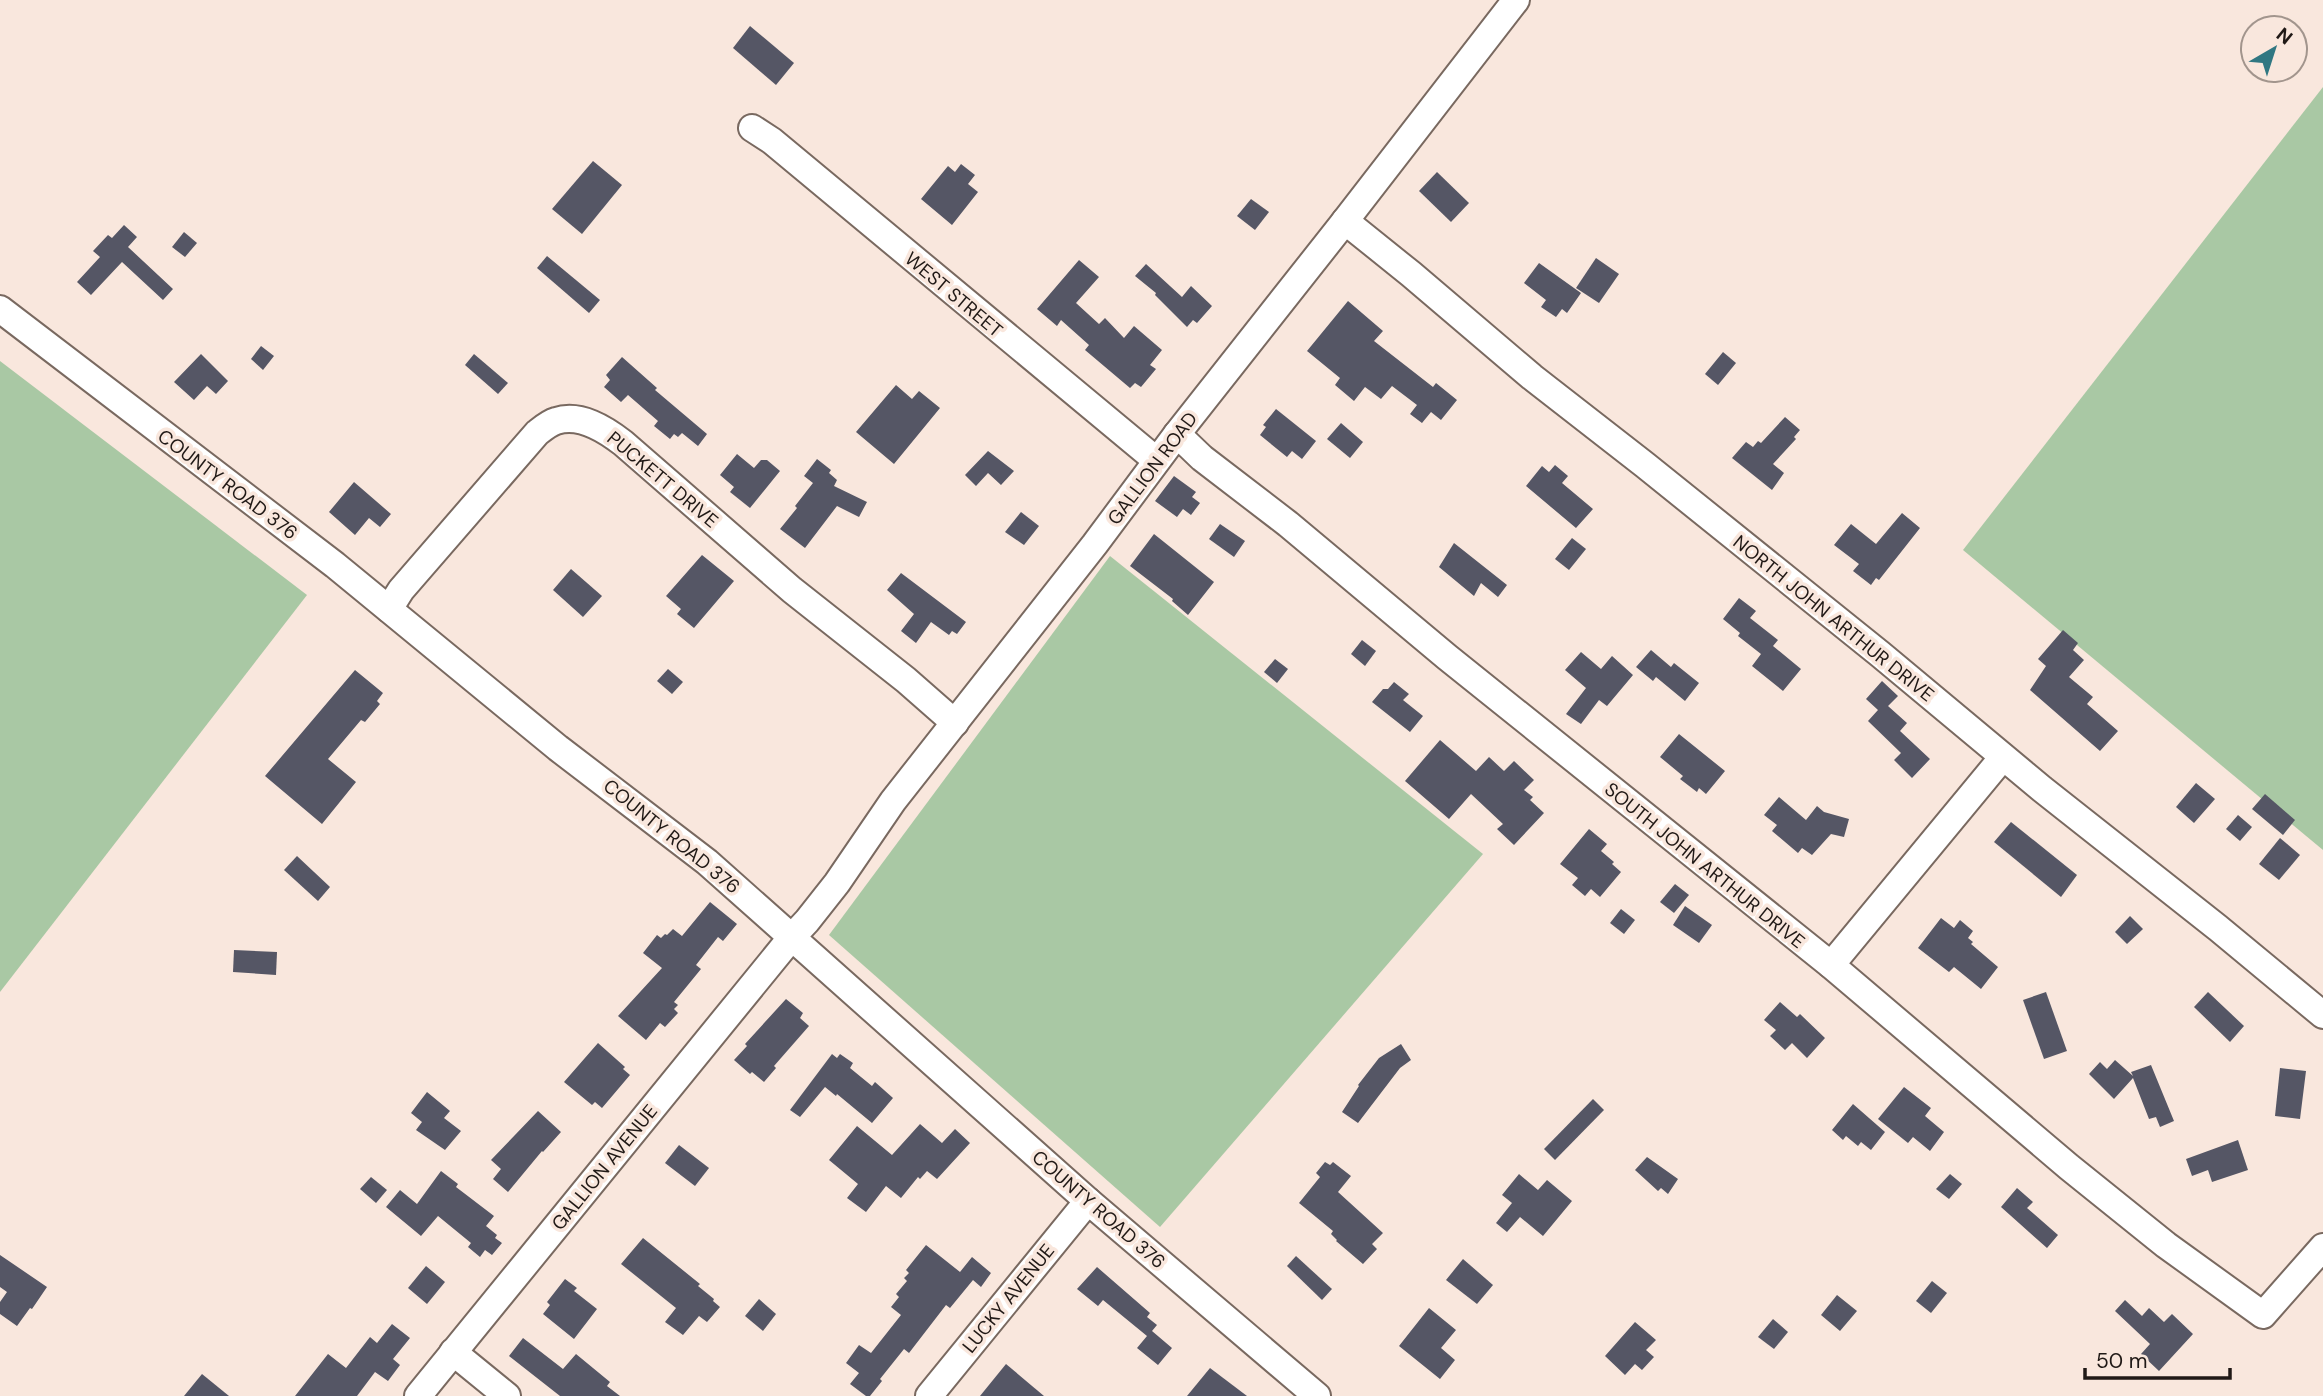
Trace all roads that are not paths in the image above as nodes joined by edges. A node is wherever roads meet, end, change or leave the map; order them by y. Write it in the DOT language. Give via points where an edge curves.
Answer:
graph roads {
  1 [pos="1516,0"];
  2 [pos="752,128"];
  3 [pos="1345,221"];
  4 [pos="0,309"];
  5 [pos="1177,434"];
  6 [pos="1156,460"];
  7 [pos="388,609"];
  8 [pos="955,723"];
  9 [pos="2003,757"];
  10 [pos="791,938"];
  11 [pos="1831,965"];
  12 [pos="2323,1015"];
  13 [pos="1088,1201"];
  14 [pos="2323,1247"];
  15 [pos="453,1352"];
  16 [pos="418,1396"];
  17 [pos="507,1396"];
  18 [pos="929,1396"];
  19 [pos="1317,1396"];
  1 -- 3 [label="street, GALLION ROAD"];
  2 -- 6 [label="street, WEST STREET"];
  3 -- 5 [label="street, GALLION ROAD"];
  3 -- 9 [label="street, NORTH JOHN ARTHUR DRIVE"];
  4 -- 7 [label="street, COUNTY ROAD 376"];
  5 -- 6 [label="street, GALLION ROAD"];
  5 -- 11 [label="street, SOUTH JOHN ARTHUR DRIVE"];
  6 -- 8 [label="street, GALLION ROAD"];
  7 -- 8 [label="street, PUCKETT DRIVE" via="537,433 556,421 579,420 623,443"];
  7 -- 10 [label="street, COUNTY ROAD 376" via="707,862"];
  8 -- 10 [label="street, GALLION ROAD"];
  9 -- 11 [label="street"];
  9 -- 12 [label="street, NORTH JOHN ARTHUR DRIVE"];
  10 -- 13 [label="street, COUNTY ROAD 376"];
  10 -- 15 [label="street, GALLION AVENUE"];
  11 -- 14 [label="street, SOUTH JOHN ARTHUR DRIVE" via="2069,1167 2263,1315"];
  13 -- 18 [label="street, LUCKY AVENUE"];
  13 -- 19 [label="street, COUNTY ROAD 376"];
  15 -- 16 [label="street, GALLION AVENUE"];
  15 -- 17 [label="street"];
}
